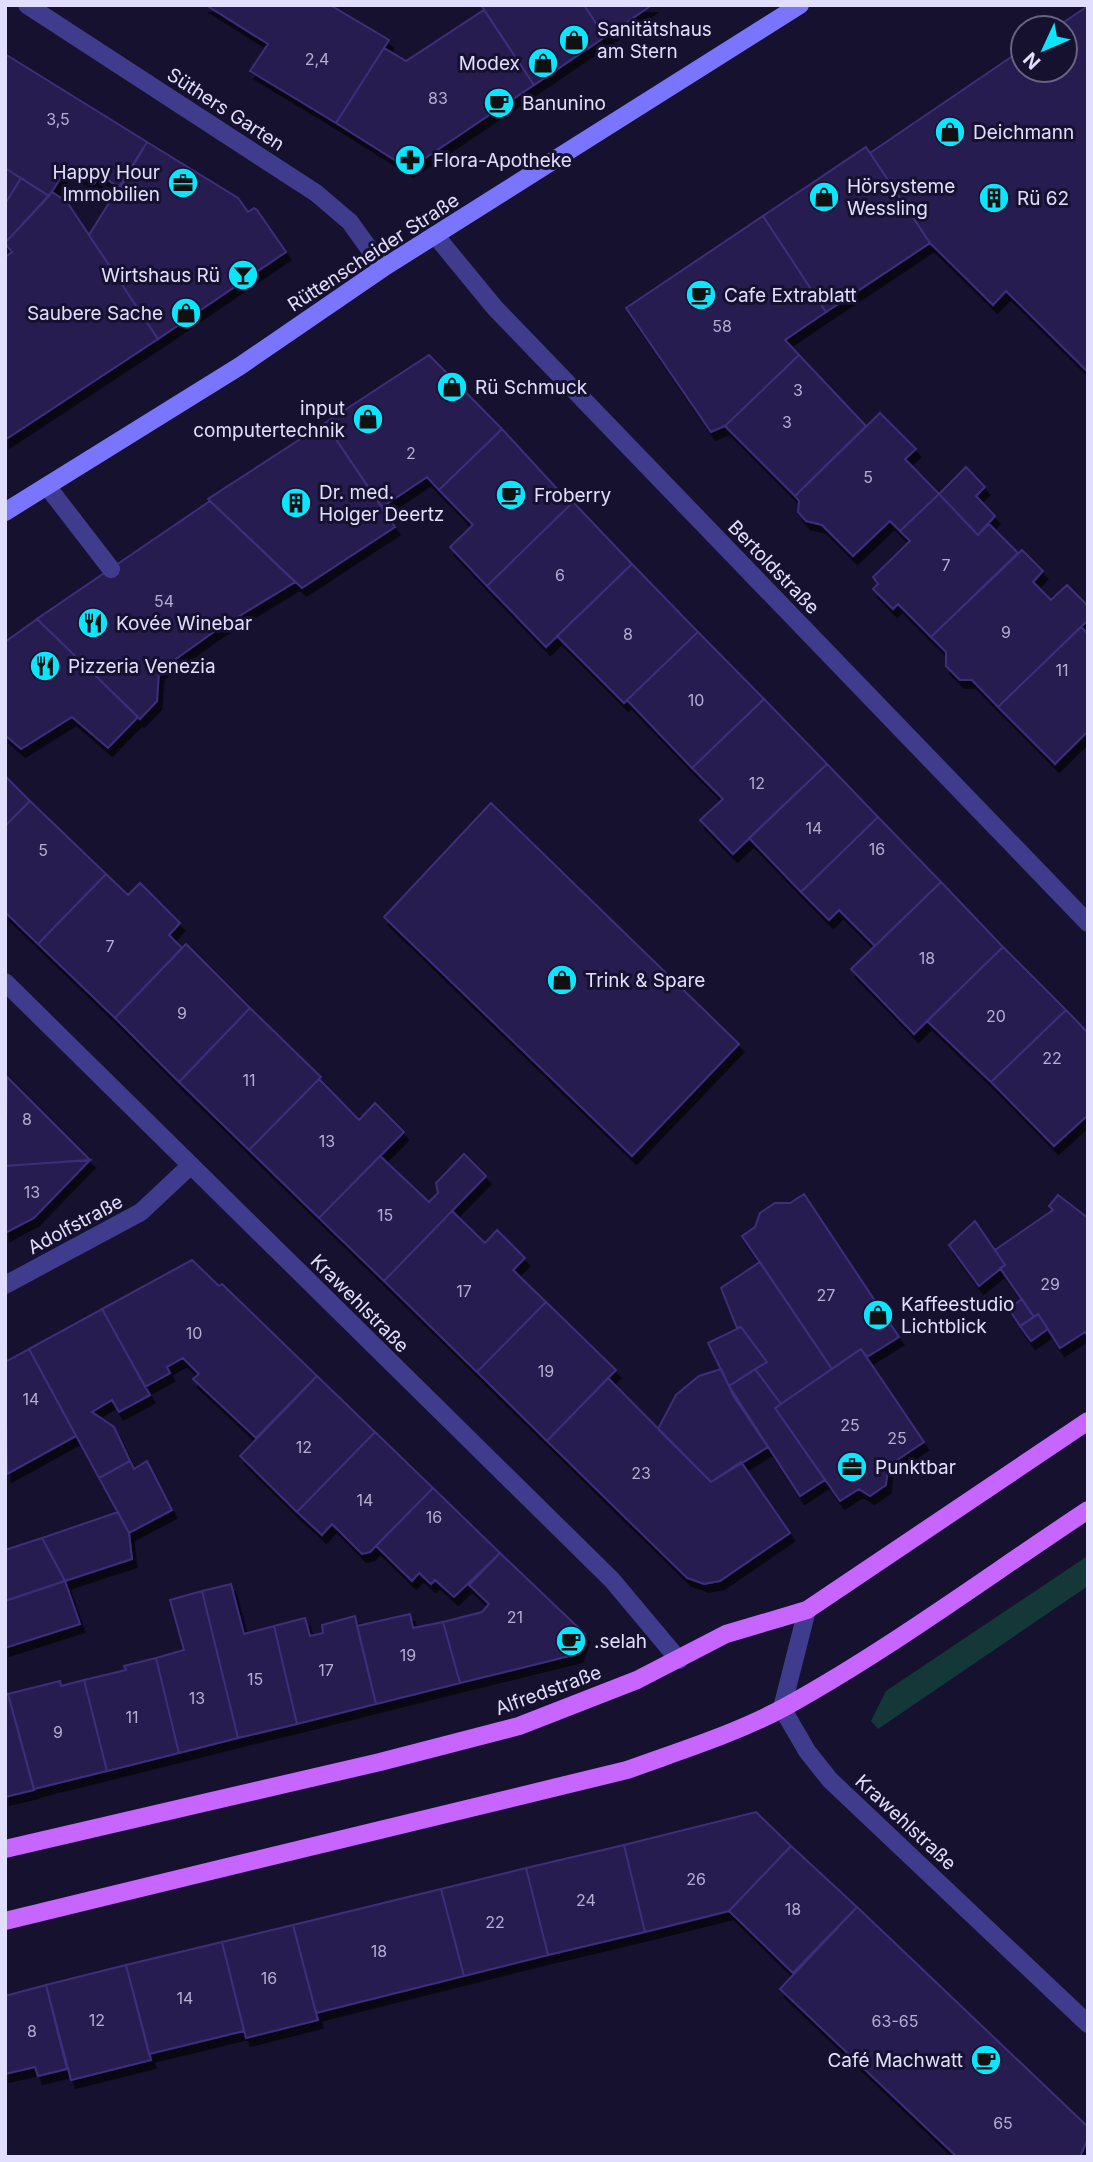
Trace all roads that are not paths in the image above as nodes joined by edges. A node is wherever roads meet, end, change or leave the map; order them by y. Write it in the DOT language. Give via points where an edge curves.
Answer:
graph roads {
  1 [pos="27,5"];
  2 [pos="800,5"];
  3 [pos="435,235"];
  4 [pos="383,268"];
  5 [pos="47,485"];
  6 [pos="5,512"];
  7 [pos="111,569"];
  8 [pos="1088,923"];
  9 [pos="5,982"];
  10 [pos="191,1165"];
  11 [pos="5,1285"];
  12 [pos="1088,1421"];
  13 [pos="1088,1510"];
  14 [pos="807,1610"];
  15 [pos="679,1660"];
  16 [pos="782,1708"];
  17 [pos="5,1849"];
  18 [pos="5,1921"];
  19 [pos="1088,2024"];
  1 -- 4 [label="street, Süthers Garten" via="316,193 350,222"];
  2 -- 3 [label="street, Rüttenscheider Straße"];
  3 -- 4 [label="street, Rüttenscheider Straße"];
  3 -- 8 [label="street, Bertoldstraße" via="495,308"];
  4 -- 5 [label="street, Rüttenscheider Straße" via="240,366"];
  5 -- 6 [label="street, Rüttenscheider Straße"];
  5 -- 7 [label="street"];
  9 -- 10 [label="street, Krawehlstraße"];
  10 -- 11 [label="street, Adolfstraße" via="141,1212"];
  10 -- 15 [label="street, Krawehlstraße" via="612,1580"];
  12 -- 14 [label="main road, Alfredstraße"];
  13 -- 16 [label="main road"];
  14 -- 15 [label="main road, Alfredstraße" via="726,1634"];
  14 -- 16 [label="street"];
  15 -- 17 [label="main road, Alfredstraße" via="519,1726"];
  16 -- 18 [label="main road" via="706,1742 626,1770"];
  16 -- 19 [label="street, Krawehlstraße" via="830,1780"];
}
